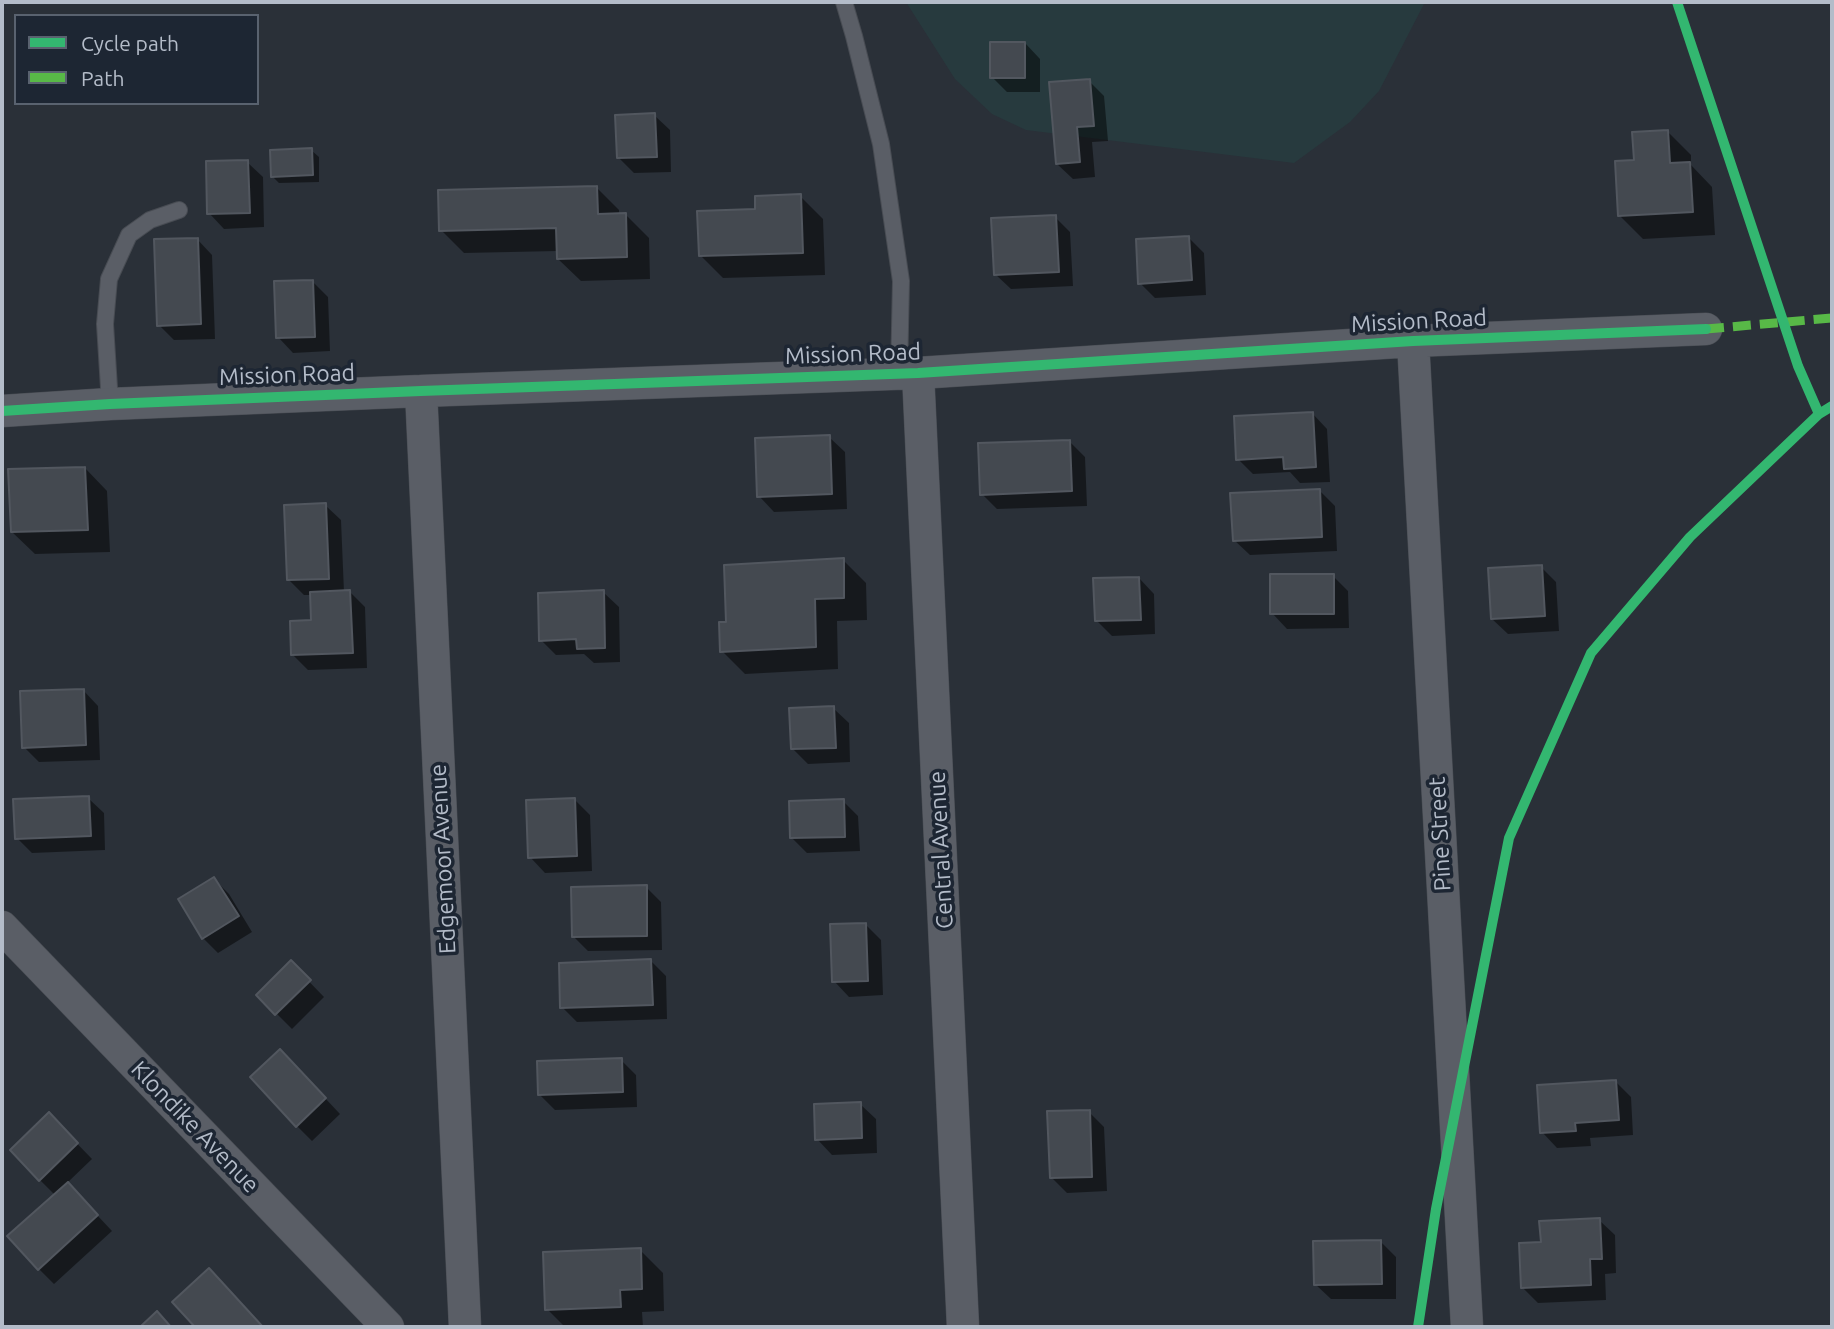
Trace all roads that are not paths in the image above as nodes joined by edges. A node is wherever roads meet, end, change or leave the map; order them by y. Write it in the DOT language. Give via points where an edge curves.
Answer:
graph roads {
  1 [pos="844,2"];
  2 [pos="180,210"];
  3 [pos="1706,330"];
  4 [pos="1413,341"];
  5 [pos="909,374"];
  6 [pos="421,391"];
  7 [pos="110,404"];
  8 [pos="2,411"];
  9 [pos="2,927"];
  10 [pos="388,1327"];
  11 [pos="465,1327"];
  12 [pos="963,1327"];
  13 [pos="1467,1327"];
  1 -- 5 [label="lane" via="881,144"];
  2 -- 7 [label="lane" via="150,220 129,235 109,279"];
  3 -- 4 [label="street, Mission Road"];
  4 -- 5 [label="street, Mission Road"];
  4 -- 13 [label="street, Pine Street"];
  5 -- 6 [label="street, Mission Road"];
  5 -- 12 [label="street, Central Avenue"];
  6 -- 7 [label="street, Mission Road"];
  6 -- 11 [label="street, Edgemoor Avenue"];
  7 -- 8 [label="street, Mission Road"];
  9 -- 10 [label="street, Klondike Avenue"];
}
